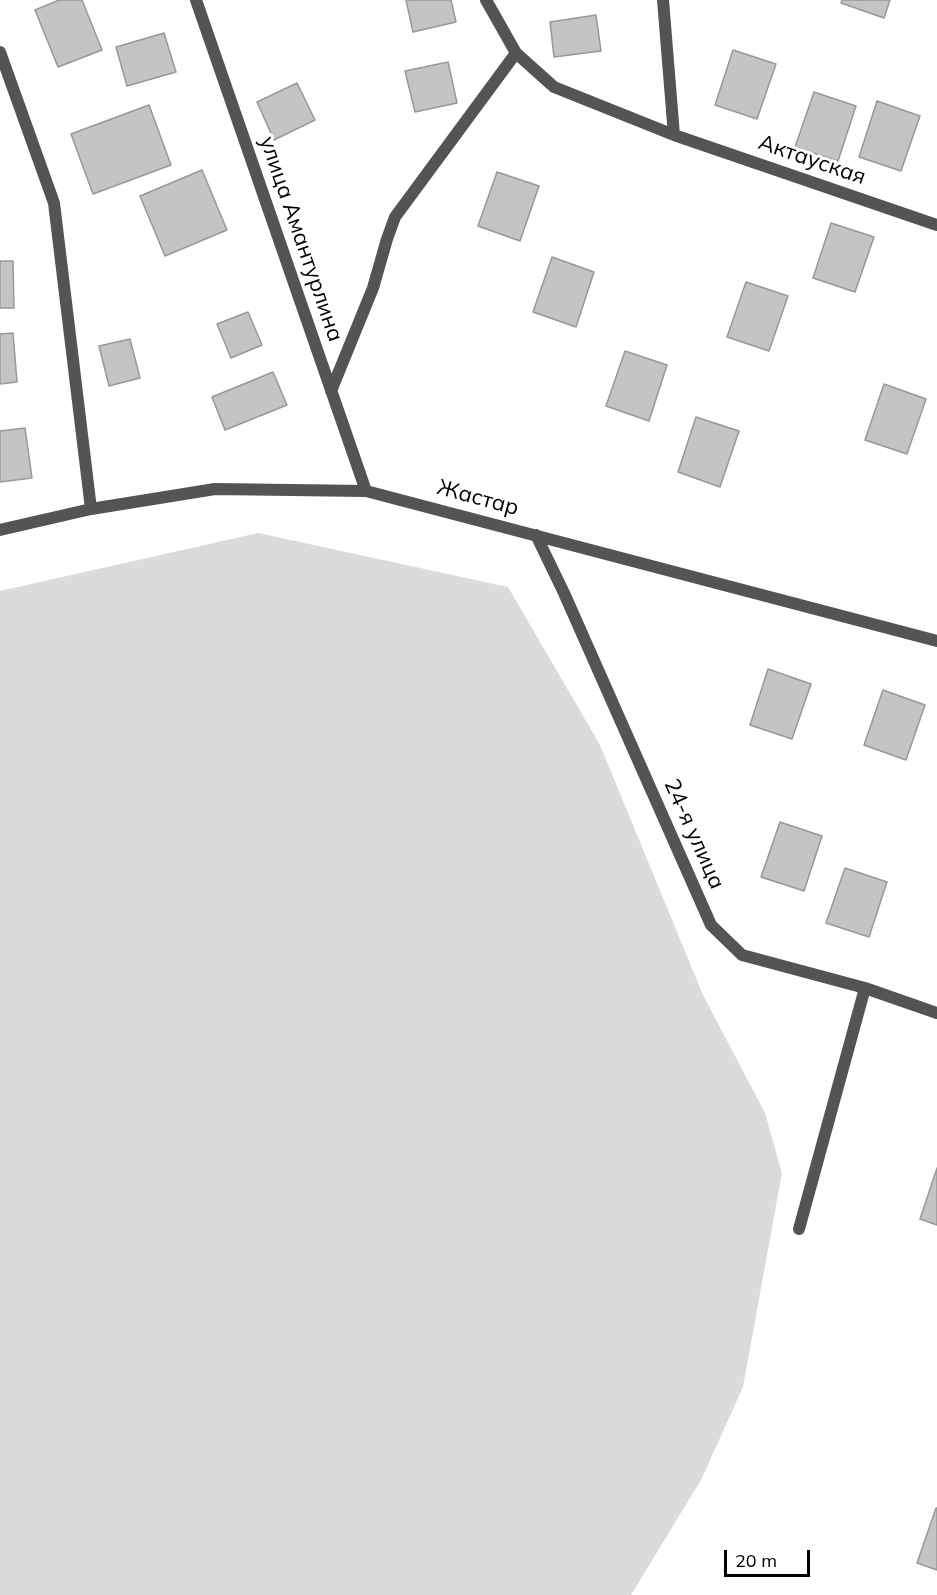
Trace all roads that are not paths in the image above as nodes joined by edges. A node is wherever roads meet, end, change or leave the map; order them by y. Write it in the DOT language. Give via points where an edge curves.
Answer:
graph roads {
  1 [pos="196,0"];
  2 [pos="486,0"];
  3 [pos="663,0"];
  4 [pos="0,52"];
  5 [pos="516,53"];
  6 [pos="674,135"];
  7 [pos="937,225"];
  8 [pos="332,391"];
  9 [pos="366,491"];
  10 [pos="91,509"];
  11 [pos="0,530"];
  12 [pos="536,535"];
  13 [pos="937,641"];
  14 [pos="865,988"];
  15 [pos="937,1013"];
  16 [pos="799,1229"];
  1 -- 8 [label="street, улица Амантурлина"];
  2 -- 5 [label="street"];
  3 -- 6 [label="street"];
  4 -- 10 [label="street" via="54,203"];
  5 -- 6 [label="street" via="554,87"];
  5 -- 8 [label="street" via="395,217 373,288"];
  6 -- 7 [label="street, Актауская"];
  8 -- 9 [label="street, улица Амантурлина"];
  9 -- 10 [label="street, Жастар" via="215,489"];
  9 -- 12 [label="street, Жастар"];
  10 -- 11 [label="street, Жастар"];
  12 -- 13 [label="street, Жастар"];
  12 -- 14 [label="street, 24-я улица" via="711,925 742,955"];
  14 -- 15 [label="street, 24-я улица"];
  14 -- 16 [label="street"];
}
